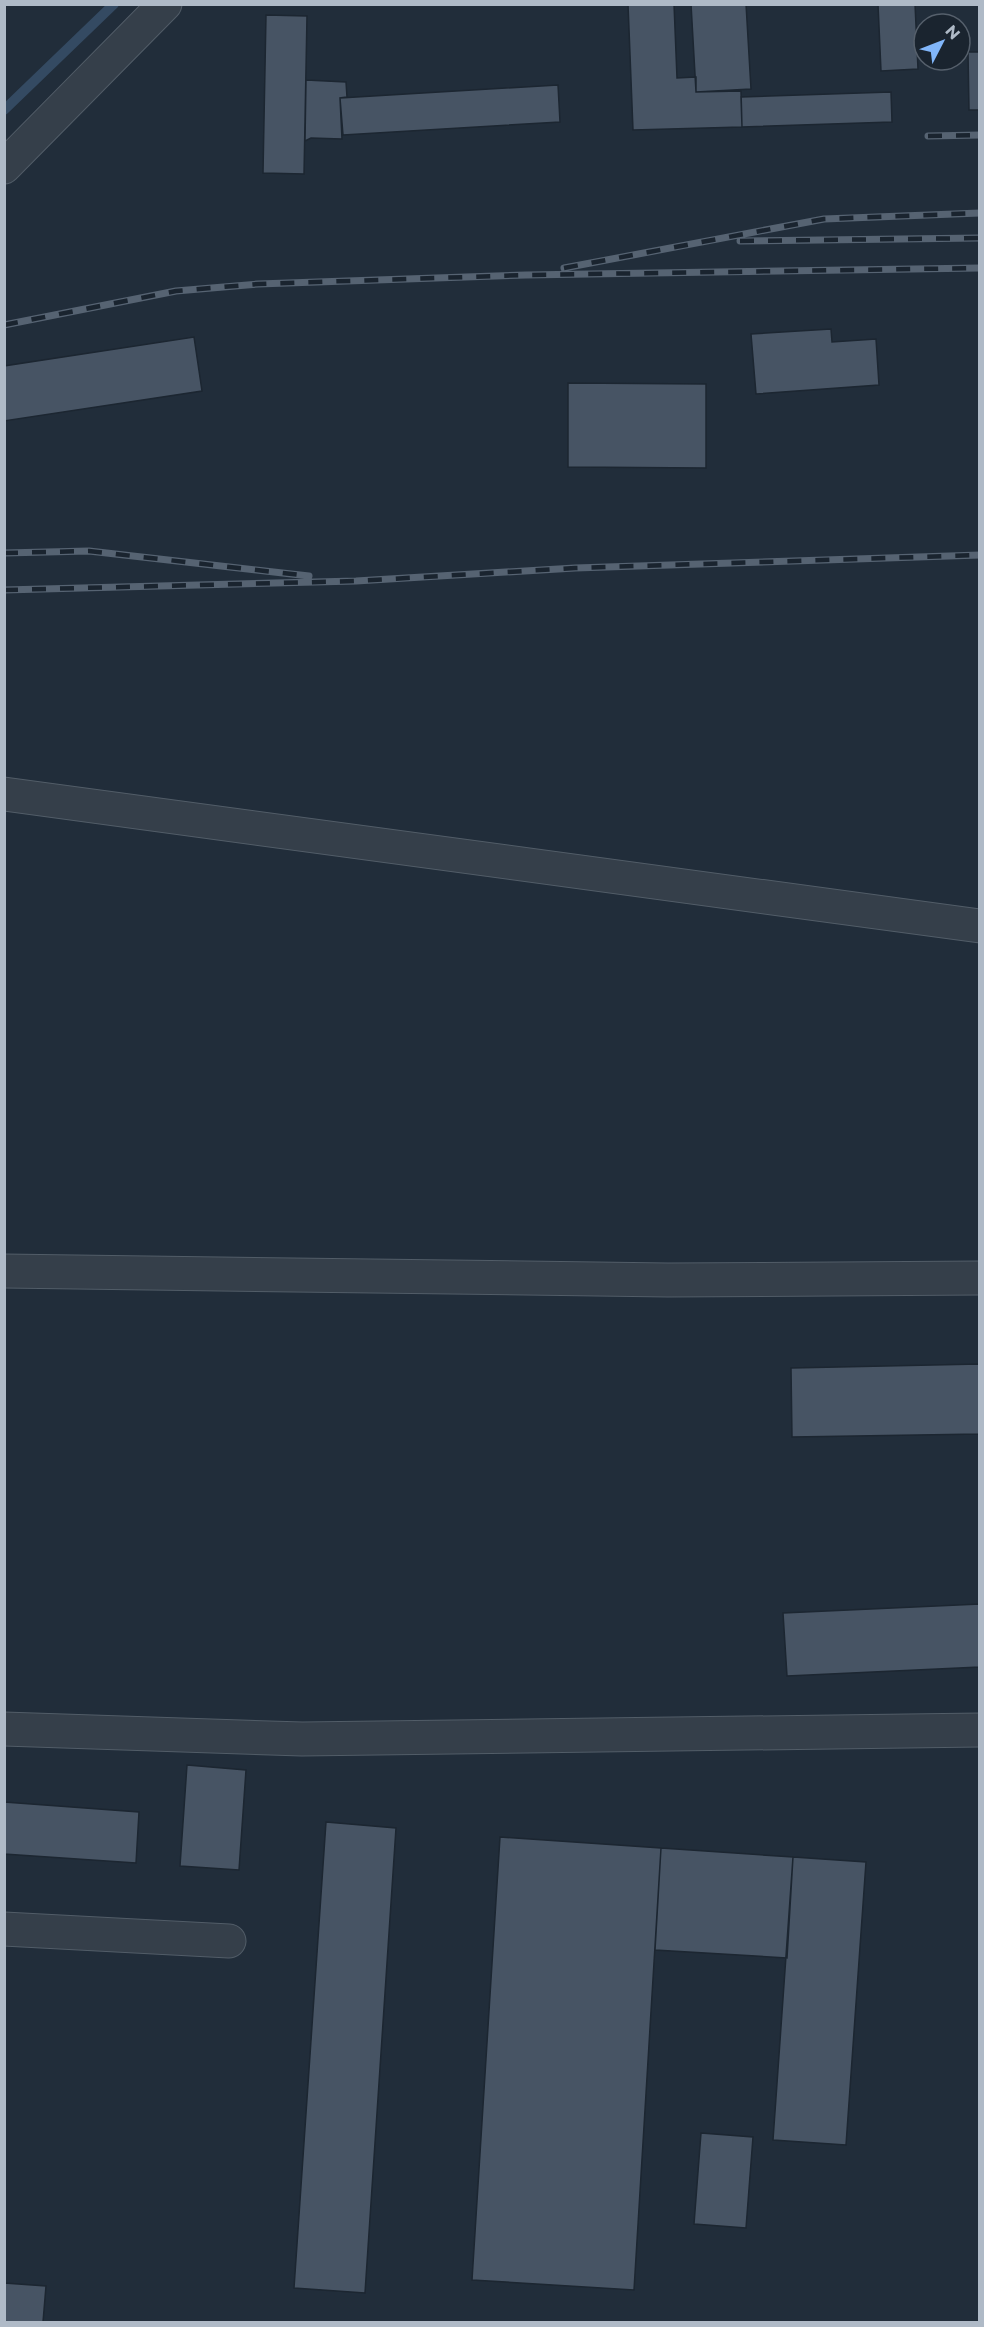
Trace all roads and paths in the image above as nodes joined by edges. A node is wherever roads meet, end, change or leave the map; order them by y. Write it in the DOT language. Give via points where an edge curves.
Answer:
graph roads {
  1 [pos="165,4"];
  2 [pos="4,167"];
  3 [pos="4,794"];
  4 [pos="980,926"];
  5 [pos="4,1270"];
  6 [pos="980,1278"];
  7 [pos="4,1729"];
  8 [pos="980,1730"];
  9 [pos="4,1929"];
  10 [pos="228,1941"];
  1 -- 2 [label="street"];
  3 -- 4 [label="street"];
  5 -- 6 [label="street" via="668,1280"];
  7 -- 8 [label="street" via="302,1739"];
  9 -- 10 [label="street"];
}
